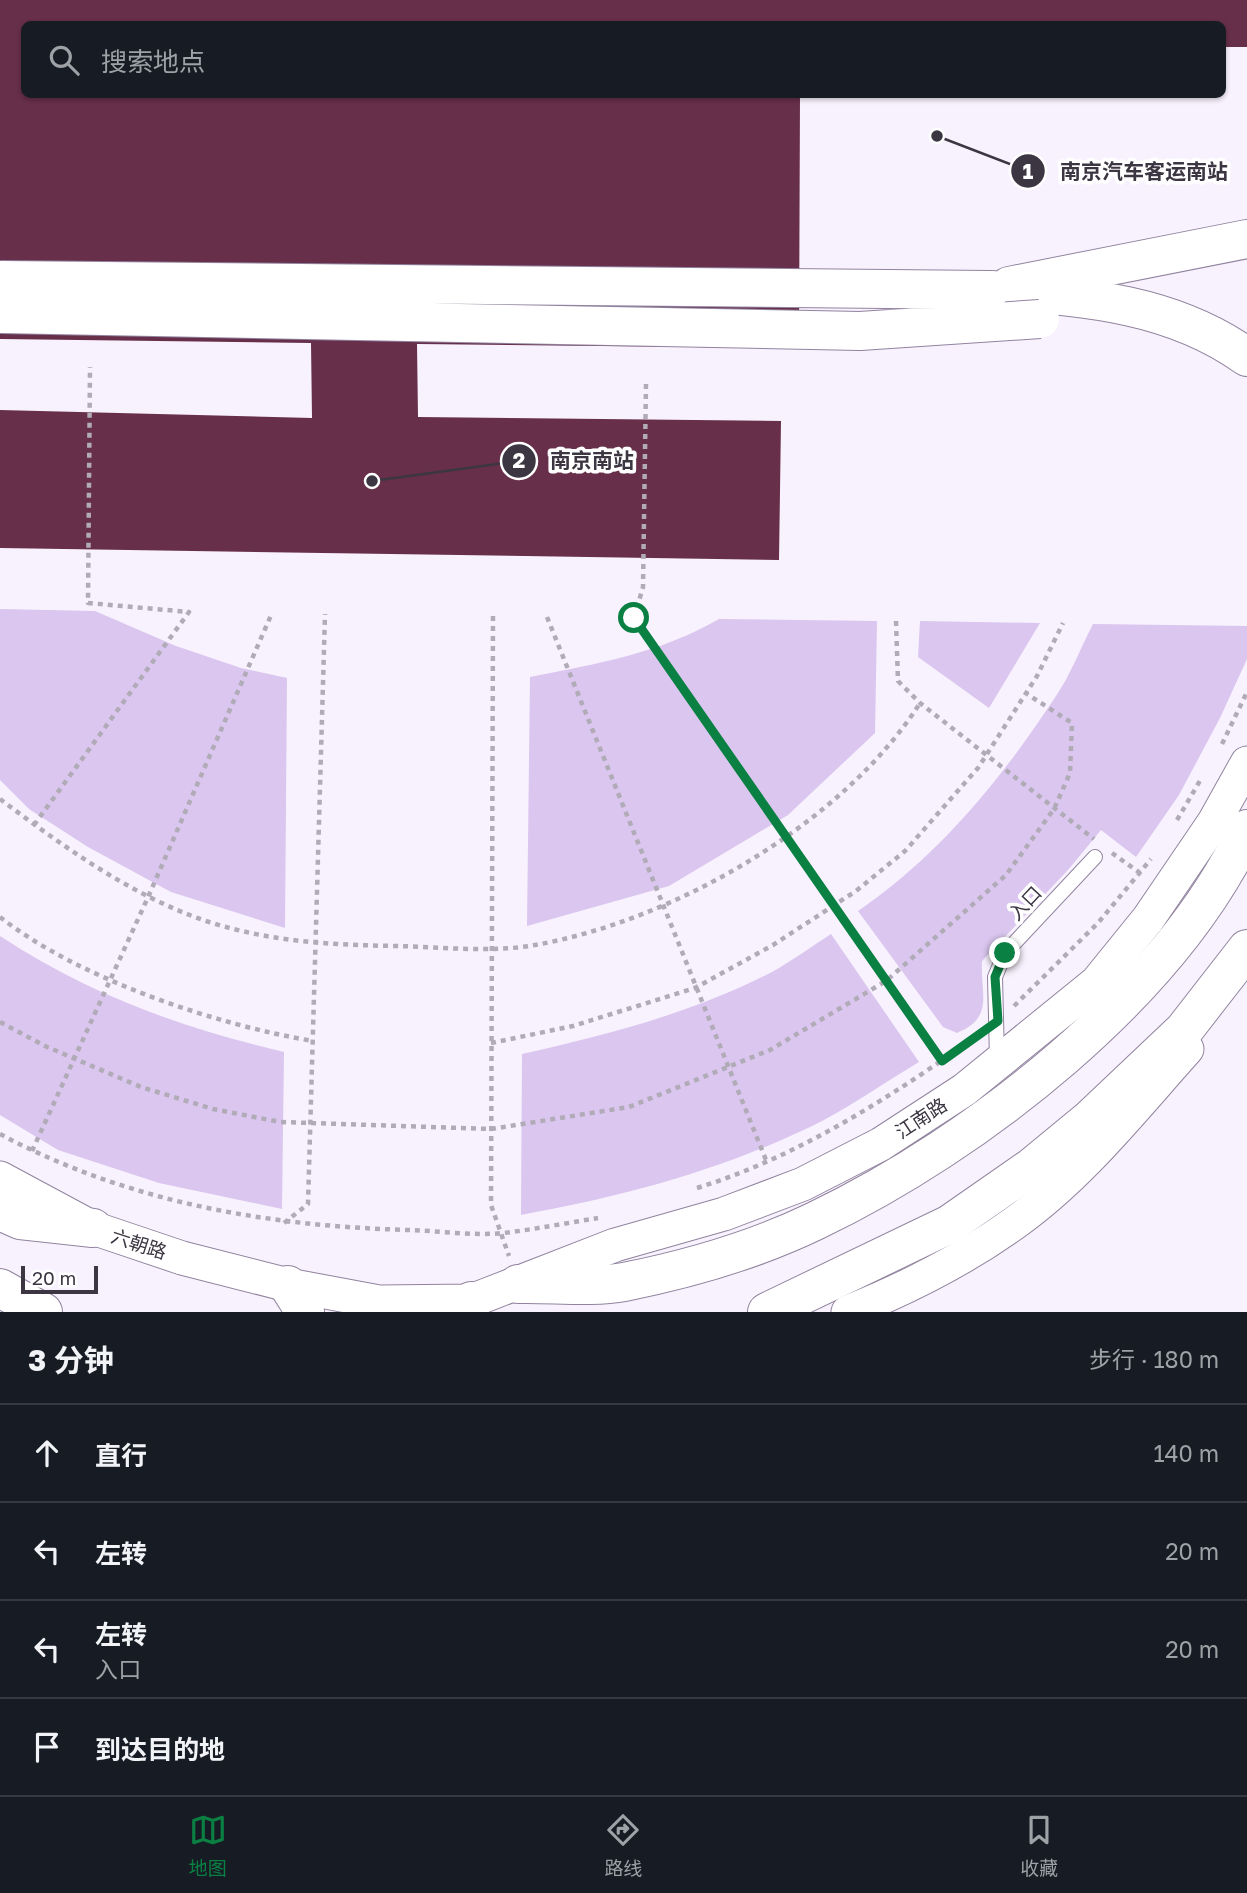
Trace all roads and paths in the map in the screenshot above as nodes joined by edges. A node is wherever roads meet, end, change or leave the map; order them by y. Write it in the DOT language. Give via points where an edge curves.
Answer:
graph roads {
  1 [pos="1247,239"];
  2 [pos="0,280"];
  3 [pos="990,290"];
  4 [pos="1118,305"];
  5 [pos="0,314"];
  6 [pos="1040,319"];
  7 [pos="1245,365"];
  8 [pos="90,367"];
  9 [pos="646,384"];
  10 [pos="272,613"];
  11 [pos="325,614"];
  12 [pos="493,616"];
  13 [pos="547,617"];
  14 [pos="896,621"];
  15 [pos="1063,623"];
  16 [pos="1247,692"];
  17 [pos="1027,694"];
  18 [pos="920,703"];
  19 [pos="986,756"];
  20 [pos="1232,758"];
  21 [pos="1203,776"];
  22 [pos="0,799"];
  23 [pos="1054,809"];
  24 [pos="1176,822"];
  25 [pos="34,825"];
  26 [pos="1247,829"];
  27 [pos="784,836"];
  28 [pos="1097,841"];
  29 [pos="1101,853"];
  30 [pos="1154,854"];
  31 [pos="1140,873"];
  32 [pos="149,895"];
  33 [pos="662,906"];
  34 [pos="833,906"];
  35 [pos="0,917"];
  36 [pos="316,945"];
  37 [pos="492,948"];
  38 [pos="1247,949"];
  39 [pos="1247,977"];
  40 [pos="111,978"];
  41 [pos="886,981"];
  42 [pos="695,988"];
  43 [pos="998,1021"];
  44 [pos="0,1022"];
  45 [pos="313,1041"];
  46 [pos="491,1043"];
  47 [pos="74,1060"];
  48 [pos="942,1061"];
  49 [pos="997,1066"];
  50 [pos="728,1069"];
  51 [pos="311,1125"];
  52 [pos="491,1129"];
  53 [pos="0,1134"];
  54 [pos="32,1151"];
  55 [pos="766,1160"];
  56 [pos="0,1178"];
  57 [pos="689,1191"];
  58 [pos="0,1211"];
  59 [pos="605,1217"];
  60 [pos="284,1223"];
  61 [pos="93,1228"];
  62 [pos="502,1233"];
  63 [pos="518,1284"];
  64 [pos="0,1288"];
  65 [pos="297,1298"];
  66 [pos="470,1306"];
  67 [pos="43,1312"];
  68 [pos="767,1312"];
  69 [pos="848,1312"];
  1 -- 3 [label="main road"];
  2 -- 3 [label="main road, bridge"];
  3 -- 4 [label="main road"];
  4 -- 6 [label="main road"];
  4 -- 7 [label="main road" via="1167,314"];
  5 -- 6 [label="main road, bridge" via="860,331"];
  6 -- 7 [label="main road" via="1125,328 1159,337 1222,365"];
  8 -- 25 [label="path" via="88,603 189,612"];
  9 -- 27 [label="path" via="643,587 634,618"];
  10 -- 32 [label="path"];
  11 -- 36 [label="path"];
  12 -- 37 [label="path"];
  13 -- 33 [label="path"];
  14 -- 18 [label="path" via="898,681"];
  15 -- 17 [label="path"];
  16 -- 20 [label="path"];
  17 -- 19 [label="path"];
  17 -- 23 [label="path" via="1072,723 1070,773"];
  18 -- 19 [label="path"];
  18 -- 27 [label="path" via="908,723 846,789"];
  19 -- 23 [label="path"];
  19 -- 34 [label="path" via="905,851"];
  20 -- 49 [label="street, 江南路" via="1200,844 1148,919 1105,972"];
  21 -- 24 [label="path"];
  22 -- 25 [label="path"];
  23 -- 28 [label="path"];
  23 -- 41 [label="path" via="1006,875"];
  25 -- 32 [label="path"];
  26 -- 63 [label="main road" via="1234,857 1181,933 1119,1005 1055,1065 989,1117 888,1181 815,1221 702,1263 620,1282"];
  27 -- 33 [label="path" via="704,888"];
  27 -- 34 [label="path"];
  29 -- 31 [label="path"];
  29 -- 43 [label="lane, 入口" via="1005,953 995,977"];
  30 -- 31 [label="path"];
  31 -- 43 [label="path" via="1089,932"];
  32 -- 36 [label="path" via="207,921"];
  32 -- 40 [label="path"];
  33 -- 37 [label="path" via="582,936"];
  33 -- 42 [label="path"];
  34 -- 41 [label="path"];
  34 -- 42 [label="path"];
  35 -- 40 [label="path"];
  36 -- 37 [label="path"];
  36 -- 45 [label="path"];
  37 -- 46 [label="path"];
  38 -- 68 [label="main road" via="1184,1030 1032,1167 950,1224"];
  39 -- 69 [label="street" via="1062,1184 1013,1224 904,1289"];
  40 -- 45 [label="path" via="208,1016"];
  40 -- 47 [label="path"];
  41 -- 48 [label="path"];
  41 -- 50 [label="path" via="819,1024"];
  42 -- 46 [label="path" via="573,1026"];
  42 -- 50 [label="path"];
  43 -- 48 [label="path"];
  43 -- 49 [label="lane, 入口"];
  44 -- 47 [label="path"];
  45 -- 51 [label="path"];
  46 -- 52 [label="path"];
  47 -- 51 [label="path" via="213,1109"];
  47 -- 54 [label="path"];
  48 -- 55 [label="path" via="820,1136"];
  49 -- 63 [label="street, 江南路" via="881,1144 803,1184 724,1214 615,1245"];
  50 -- 52 [label="path" via="629,1107"];
  50 -- 55 [label="path"];
  51 -- 52 [label="path"];
  51 -- 60 [label="path" via="308,1204"];
  52 -- 62 [label="path" via="491,1205"];
  53 -- 54 [label="path"];
  54 -- 60 [label="path" via="130,1188 225,1214"];
  55 -- 57 [label="path"];
  56 -- 61 [label="street, 六朝路"];
  58 -- 61 [label="main road" via="20,1220"];
  59 -- 62 [label="path"];
  60 -- 62 [label="path"];
  61 -- 65 [label="street, 六朝路"];
  62 -- 63 [label="path"];
  63 -- 66 [label="street, 江南路"];
  64 -- 67 [label="main road"];
  65 -- 66 [label="street, 六朝路"];
}
